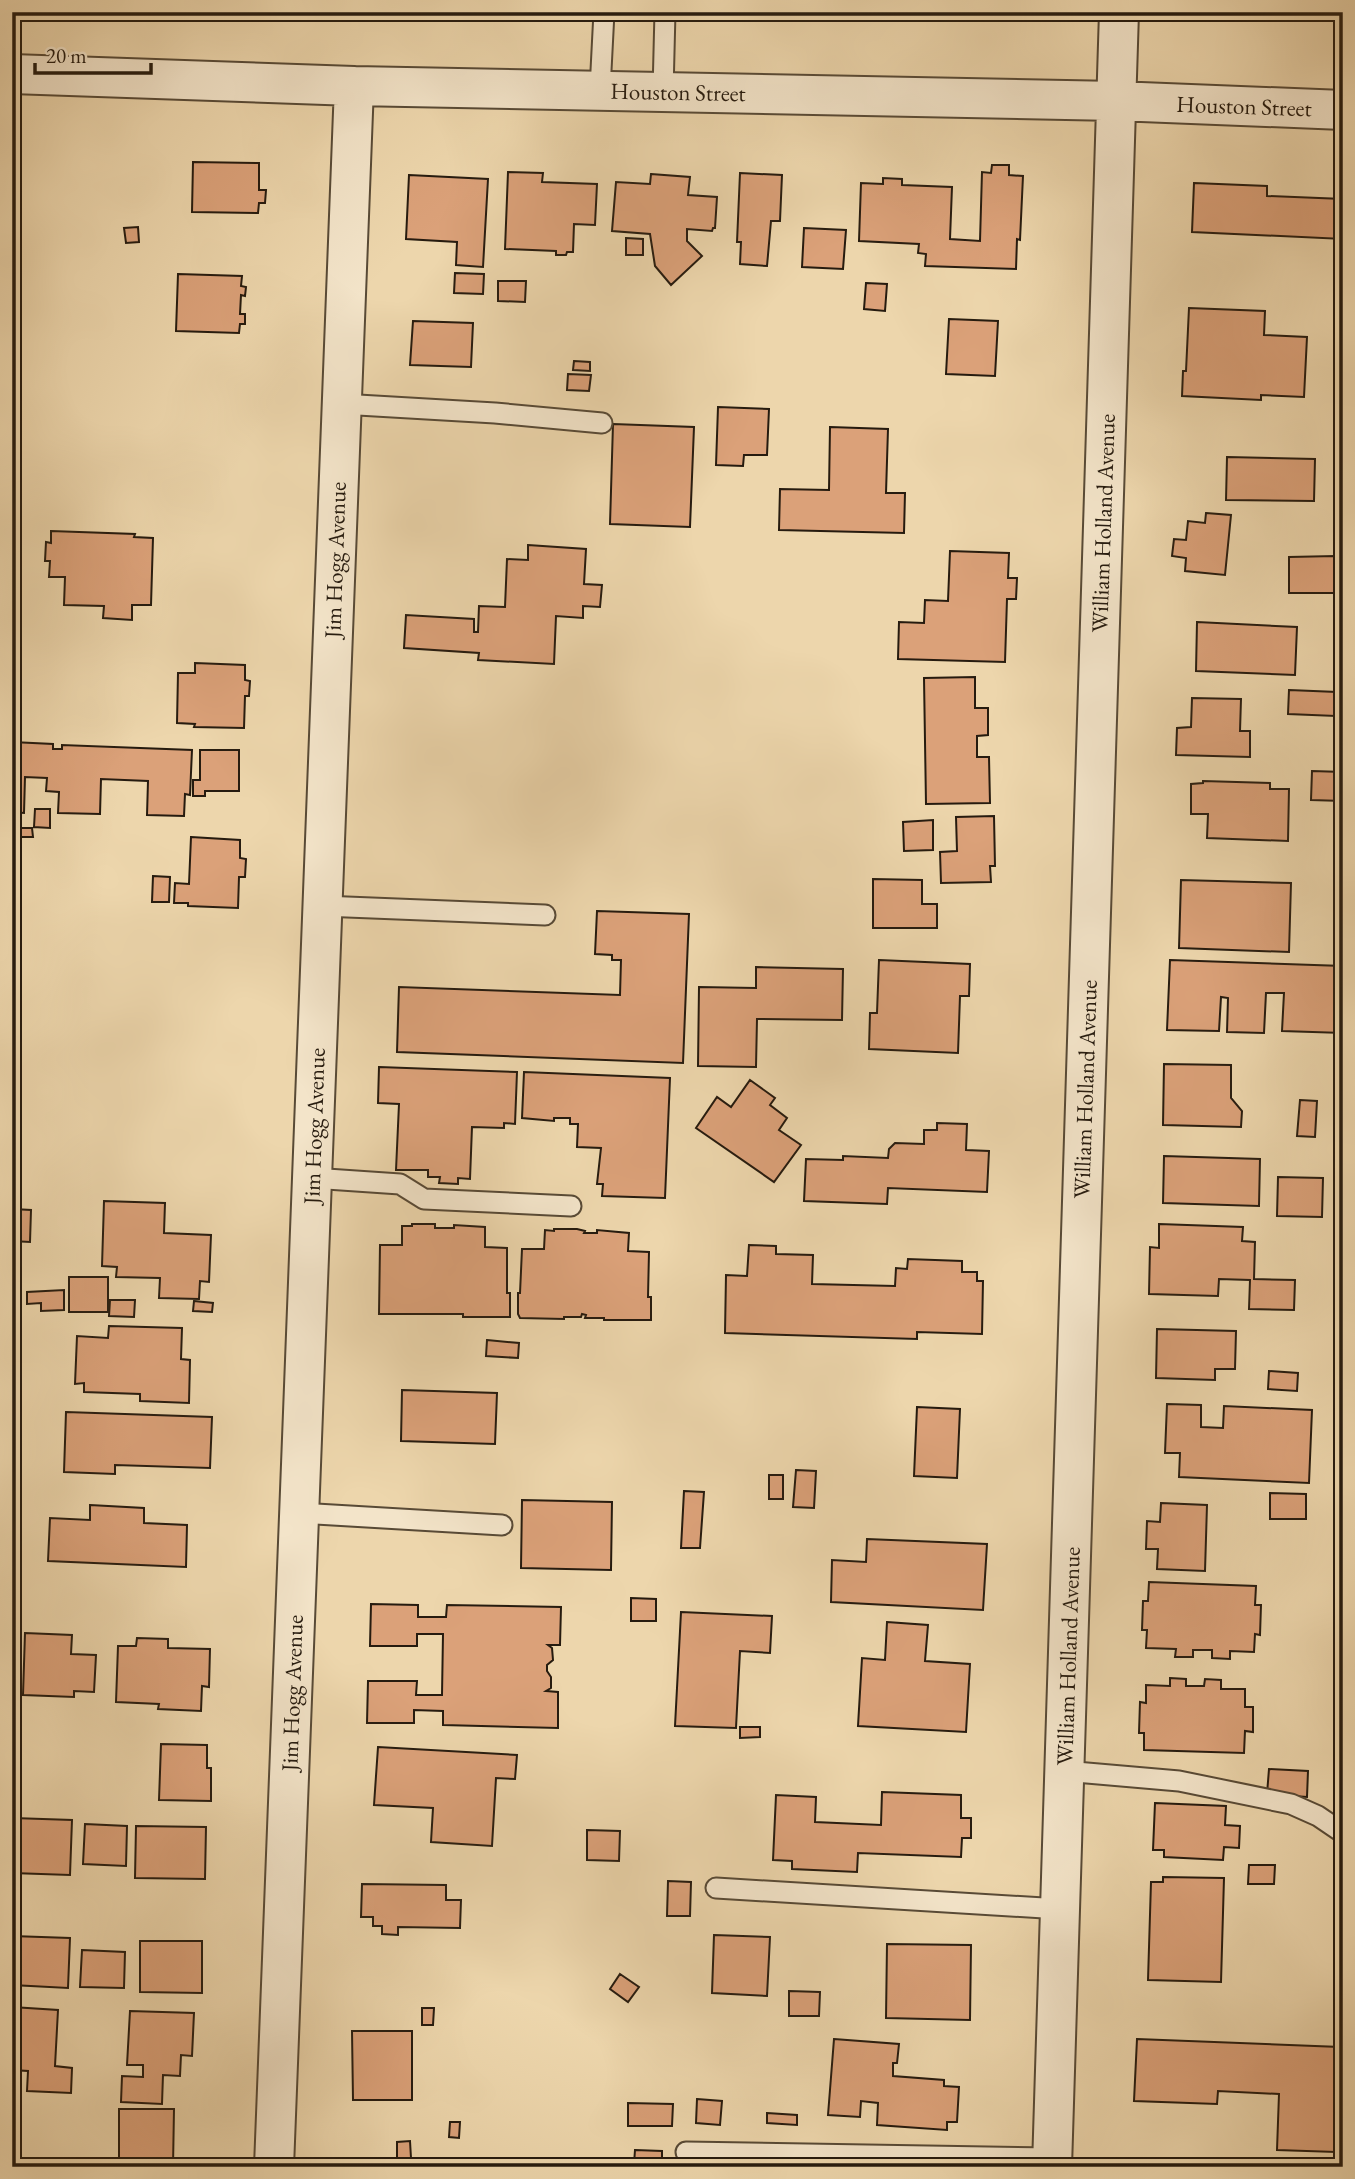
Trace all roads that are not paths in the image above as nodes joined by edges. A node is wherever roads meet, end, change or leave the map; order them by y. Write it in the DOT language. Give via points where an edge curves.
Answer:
graph roads {
  1 [pos="604,12"];
  2 [pos="665,12"];
  3 [pos="1119,12"];
  4 [pos="12,74"];
  5 [pos="354,86"];
  6 [pos="600,90"];
  7 [pos="663,92"];
  8 [pos="1116,101"];
  9 [pos="1343,110"];
  10 [pos="341,404"];
  11 [pos="602,423"];
  12 [pos="322,906"];
  13 [pos="545,915"];
  14 [pos="312,1178"];
  15 [pos="571,1206"];
  16 [pos="299,1513"];
  17 [pos="502,1525"];
  18 [pos="1064,1770"];
  19 [pos="1343,1833"];
  20 [pos="716,1888"];
  21 [pos="1060,1909"];
  22 [pos="686,2152"];
  23 [pos="1052,2162"];
  24 [pos="274,2167"];
  1 -- 6 [label="lane"];
  2 -- 7 [label="lane"];
  3 -- 8 [label="street, William Holland Avenue"];
  4 -- 5 [label="street, Houston Street"];
  5 -- 6 [label="street, Houston Street"];
  5 -- 10 [label="street, Jim Hogg Avenue"];
  6 -- 7 [label="street, Houston Street"];
  7 -- 8 [label="street, Houston Street"];
  8 -- 9 [label="street, Houston Street"];
  8 -- 18 [label="street, William Holland Avenue"];
  10 -- 11 [label="lane"];
  10 -- 12 [label="street, Jim Hogg Avenue"];
  12 -- 13 [label="lane"];
  12 -- 14 [label="street, Jim Hogg Avenue"];
  14 -- 15 [label="lane" via="400,1184 424,1199"];
  14 -- 16 [label="street, Jim Hogg Avenue"];
  16 -- 17 [label="lane"];
  16 -- 24 [label="street, Jim Hogg Avenue"];
  18 -- 19 [label="lane" via="1179,1781 1291,1804"];
  18 -- 21 [label="street, William Holland Avenue"];
  20 -- 21 [label="lane"];
  21 -- 23 [label="street, William Holland Avenue"];
  22 -- 23 [label="lane"];
}
